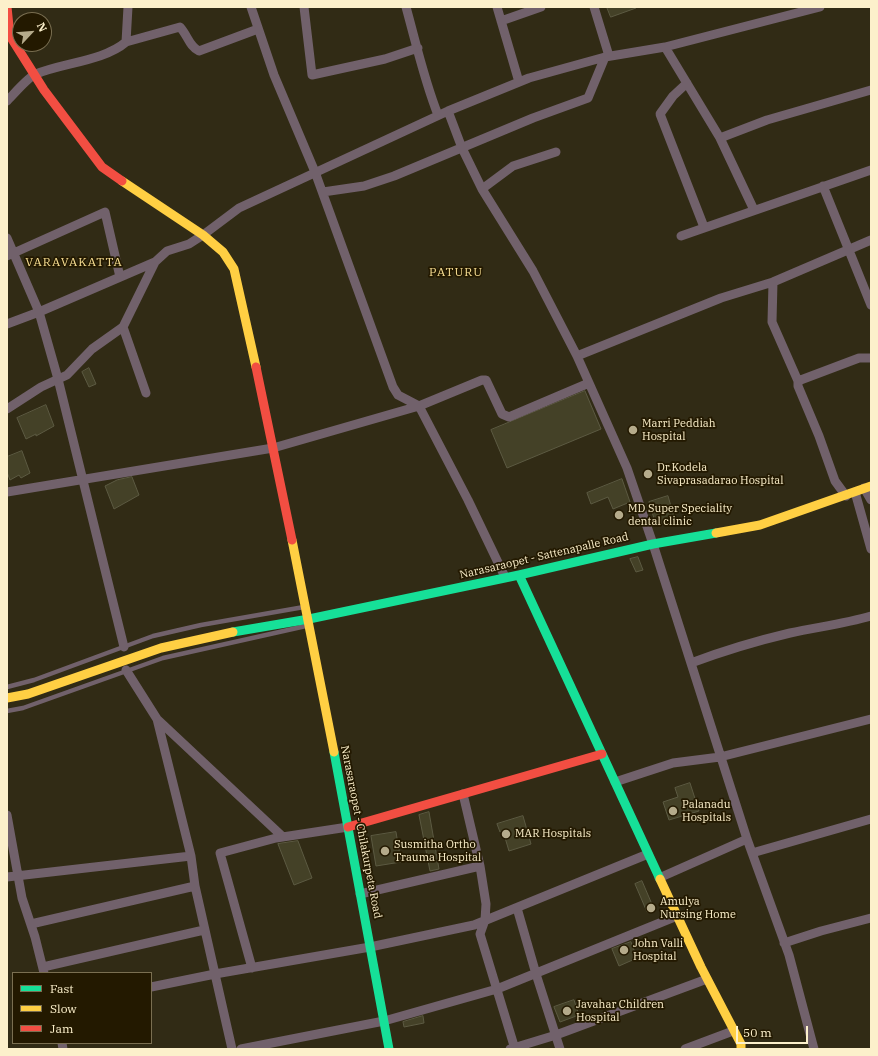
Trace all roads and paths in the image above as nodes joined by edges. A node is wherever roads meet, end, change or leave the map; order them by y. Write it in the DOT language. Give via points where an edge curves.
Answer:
graph roads {
  1 [pos="7,7"];
  2 [pos="128,7"];
  3 [pos="251,7"];
  4 [pos="304,7"];
  5 [pos="406,7"];
  6 [pos="497,7"];
  7 [pos="541,7"];
  8 [pos="594,7"];
  9 [pos="820,7"];
  10 [pos="501,21"];
  11 [pos="258,29"];
  12 [pos="8,35"];
  13 [pos="126,42"];
  14 [pos="666,47"];
  15 [pos="418,48"];
  16 [pos="607,56"];
  17 [pos="34,74"];
  18 [pos="519,82"];
  19 [pos="687,83"];
  20 [pos="871,90"];
  21 [pos="7,101"];
  22 [pos="448,111"];
  23 [pos="438,115"];
  24 [pos="720,138"];
  25 [pos="462,148"];
  26 [pos="556,152"];
  27 [pos="871,170"];
  28 [pos="315,172"];
  29 [pos="823,186"];
  30 [pos="482,189"];
  31 [pos="323,192"];
  32 [pos="754,210"];
  33 [pos="704,227"];
  34 [pos="203,235"];
  35 [pos="681,236"];
  36 [pos="7,238"];
  37 [pos="871,240"];
  38 [pos="848,249"];
  39 [pos="10,255"];
  40 [pos="155,262"];
  41 [pos="120,277"];
  42 [pos="773,282"];
  43 [pos="871,303"];
  44 [pos="39,312"];
  45 [pos="7,324"];
  46 [pos="123,327"];
  47 [pos="577,356"];
  48 [pos="871,358"];
  49 [pos="58,379"];
  50 [pos="798,381"];
  51 [pos="589,383"];
  52 [pos="146,393"];
  53 [pos="420,406"];
  54 [pos="7,409"];
  55 [pos="273,448"];
  56 [pos="83,479"];
  57 [pos="868,487"];
  58 [pos="7,492"];
  59 [pos="850,494"];
  60 [pos="871,500"];
  61 [pos="653,544"];
  62 [pos="871,549"];
  63 [pos="519,574"];
  64 [pos="505,577"];
  65 [pos="306,607"];
  66 [pos="871,616"];
  67 [pos="309,622"];
  68 [pos="124,647"];
  69 [pos="691,663"];
  70 [pos="126,670"];
  71 [pos="7,687"];
  72 [pos="7,698"];
  73 [pos="7,711"];
  74 [pos="157,719"];
  75 [pos="871,719"];
  76 [pos="602,754"];
  77 [pos="720,757"];
  78 [pos="615,782"];
  79 [pos="463,794"];
  80 [pos="7,815"];
  81 [pos="871,819"];
  82 [pos="348,827"];
  83 [pos="283,837"];
  84 [pos="746,840"];
  85 [pos="752,853"];
  86 [pos="648,854"];
  87 [pos="191,856"];
  88 [pos="480,866"];
  89 [pos="18,876"];
  90 [pos="7,877"];
  91 [pos="659,878"];
  92 [pos="195,886"];
  93 [pos="360,894"];
  94 [pos="517,908"];
  95 [pos="677,916"];
  96 [pos="871,918"];
  97 [pos="485,920"];
  98 [pos="31,924"];
  99 [pos="204,930"];
  100 [pos="784,943"];
  101 [pos="370,947"];
  102 [pos="252,968"];
  103 [pos="43,970"];
  104 [pos="215,974"];
  105 [pos="536,974"];
  106 [pos="707,979"];
  107 [pos="152,987"];
  108 [pos="497,989"];
  109 [pos="384,1021"];
  110 [pos="733,1031"];
  111 [pos="556,1034"];
  112 [pos="741,1046"];
  113 [pos="513,1048"];
  114 [pos="232,1049"];
  115 [pos="241,1049"];
  116 [pos="389,1049"];
  117 [pos="560,1049"];
  118 [pos="685,1049"];
  119 [pos="750,1049"];
  120 [pos="814,1049"];
  1 -- 12 [label="main road"];
  2 -- 13 [label="street"];
  3 -- 11 [label="street"];
  4 -- 15 [label="street" via="312,75 385,59"];
  5 -- 15 [label="street"];
  6 -- 10 [label="street"];
  7 -- 10 [label="street"];
  8 -- 16 [label="street"];
  9 -- 14 [label="street"];
  10 -- 18 [label="street"];
  11 -- 13 [label="street" via="200,52 192,48 180,27"];
  11 -- 28 [label="street" via="274,75"];
  12 -- 17 [label="main road, Narasaraopet - Chilakurpeta Road"];
  13 -- 17 [label="street" via="90,59"];
  14 -- 16 [label="street"];
  14 -- 19 [label="street"];
  15 -- 23 [label="street" via="427,90"];
  16 -- 18 [label="street"];
  16 -- 25 [label="street" via="588,98"];
  17 -- 21 [label="street"];
  17 -- 34 [label="main road, Narasaraopet - Chilakurpeta Road" via="102,167"];
  18 -- 22 [label="street"];
  19 -- 24 [label="street"];
  19 -- 33 [label="street" via="673,96 660,114"];
  20 -- 24 [label="street" via="766,120"];
  22 -- 23 [label="street"];
  22 -- 25 [label="street"];
  23 -- 28 [label="street"];
  24 -- 32 [label="street"];
  25 -- 30 [label="street"];
  25 -- 31 [label="street" via="364,186"];
  26 -- 30 [label="street" via="513,166"];
  27 -- 29 [label="street"];
  28 -- 31 [label="street"];
  28 -- 34 [label="street" via="239,208"];
  29 -- 32 [label="street"];
  29 -- 38 [label="street"];
  30 -- 47 [label="street" via="533,271"];
  31 -- 53 [label="street" via="393,387 398,395"];
  32 -- 33 [label="street"];
  33 -- 35 [label="street"];
  34 -- 40 [label="street" via="189,244 167,251"];
  34 -- 55 [label="main road, Narasaraopet - Chilakurpeta Road" via="223,252 234,269"];
  36 -- 39 [label="street"];
  37 -- 38 [label="street"];
  38 -- 42 [label="street"];
  38 -- 43 [label="street"];
  39 -- 41 [label="street" via="105,212"];
  39 -- 44 [label="street"];
  40 -- 41 [label="street"];
  40 -- 46 [label="street"];
  41 -- 44 [label="street"];
  42 -- 47 [label="street" via="722,298"];
  42 -- 50 [label="street" via="772,322"];
  44 -- 45 [label="street"];
  44 -- 49 [label="street"];
  46 -- 49 [label="street" via="92,349 67,375"];
  46 -- 52 [label="street"];
  47 -- 51 [label="street"];
  48 -- 50 [label="street" via="859,358"];
  49 -- 54 [label="street"];
  49 -- 56 [label="street"];
  50 -- 59 [label="street" via="835,481"];
  51 -- 53 [label="street" via="509,417 502,414 486,380"];
  51 -- 61 [label="street" via="627,468"];
  53 -- 55 [label="street"];
  53 -- 64 [label="street"];
  55 -- 56 [label="street"];
  55 -- 65 [label="main road, Narasaraopet - Chilakurpeta Road"];
  56 -- 58 [label="street"];
  56 -- 68 [label="street"];
  57 -- 59 [label="main road, Narasaraopet - Sattenapalle Road"];
  57 -- 60 [label="street"];
  59 -- 61 [label="main road, Narasaraopet - Sattenapalle Road" via="760,526"];
  59 -- 62 [label="street"];
  61 -- 63 [label="main road, Narasaraopet - Sattenapalle Road"];
  61 -- 69 [label="street"];
  63 -- 64 [label="main road, Narasaraopet - Sattenapalle Road"];
  63 -- 76 [label="main road"];
  64 -- 67 [label="main road, Narasaraopet - Sattenapalle Road"];
  65 -- 67 [label="main road, Narasaraopet - Chilakurpeta Road"];
  65 -- 68 [label="lane" via="159,634"];
  66 -- 69 [label="street" via="749,644"];
  67 -- 70 [label="lane" via="162,658"];
  67 -- 72 [label="main road, Narasaraopet - Sattenapalle Road" via="242,630 161,648 28,694"];
  67 -- 82 [label="main road, Narasaraopet - Chilakurpeta Road"];
  68 -- 71 [label="lane" via="34,680"];
  69 -- 77 [label="street"];
  70 -- 73 [label="lane" via="23,708"];
  70 -- 74 [label="street"];
  74 -- 83 [label="street"];
  74 -- 87 [label="street"];
  75 -- 77 [label="street"];
  76 -- 78 [label="main road"];
  76 -- 79 [label="main road"];
  77 -- 78 [label="street" via="673,763"];
  77 -- 84 [label="street"];
  78 -- 86 [label="main road"];
  79 -- 82 [label="main road"];
  79 -- 88 [label="street"];
  80 -- 89 [label="street"];
  81 -- 85 [label="street"];
  82 -- 83 [label="street"];
  82 -- 93 [label="main road, Narasaraopet - Chilakurpeta Road"];
  83 -- 102 [label="street" via="220,853"];
  84 -- 85 [label="street"];
  84 -- 91 [label="street"];
  85 -- 100 [label="street"];
  86 -- 91 [label="main road"];
  86 -- 94 [label="street"];
  87 -- 89 [label="street"];
  87 -- 92 [label="street"];
  88 -- 93 [label="street"];
  88 -- 97 [label="street" via="486,904"];
  89 -- 90 [label="street"];
  89 -- 98 [label="street"];
  91 -- 95 [label="main road"];
  92 -- 98 [label="street"];
  92 -- 99 [label="street"];
  93 -- 101 [label="main road, Narasaraopet - Chilakurpeta Road"];
  94 -- 97 [label="street"];
  94 -- 105 [label="street"];
  95 -- 105 [label="street"];
  95 -- 106 [label="main road"];
  96 -- 100 [label="street"];
  97 -- 101 [label="street" via="474,925"];
  97 -- 108 [label="street" via="480,934"];
  98 -- 103 [label="street"];
  99 -- 103 [label="street"];
  99 -- 104 [label="street"];
  100 -- 120 [label="street"];
  101 -- 102 [label="street"];
  101 -- 109 [label="main road, Narasaraopet - Chilakurpeta Road"];
  102 -- 104 [label="street"];
  104 -- 107 [label="street"];
  104 -- 114 [label="street"];
  105 -- 108 [label="street"];
  105 -- 111 [label="street"];
  106 -- 110 [label="main road"];
  106 -- 111 [label="street"];
  108 -- 109 [label="street"];
  108 -- 113 [label="street"];
  109 -- 115 [label="street"];
  109 -- 116 [label="main road, Narasaraopet - Chilakurpeta Road"];
  110 -- 112 [label="main road"];
  110 -- 118 [label="street"];
  111 -- 113 [label="street"];
  111 -- 117 [label="street"];
  112 -- 119 [label="main road"];
}
